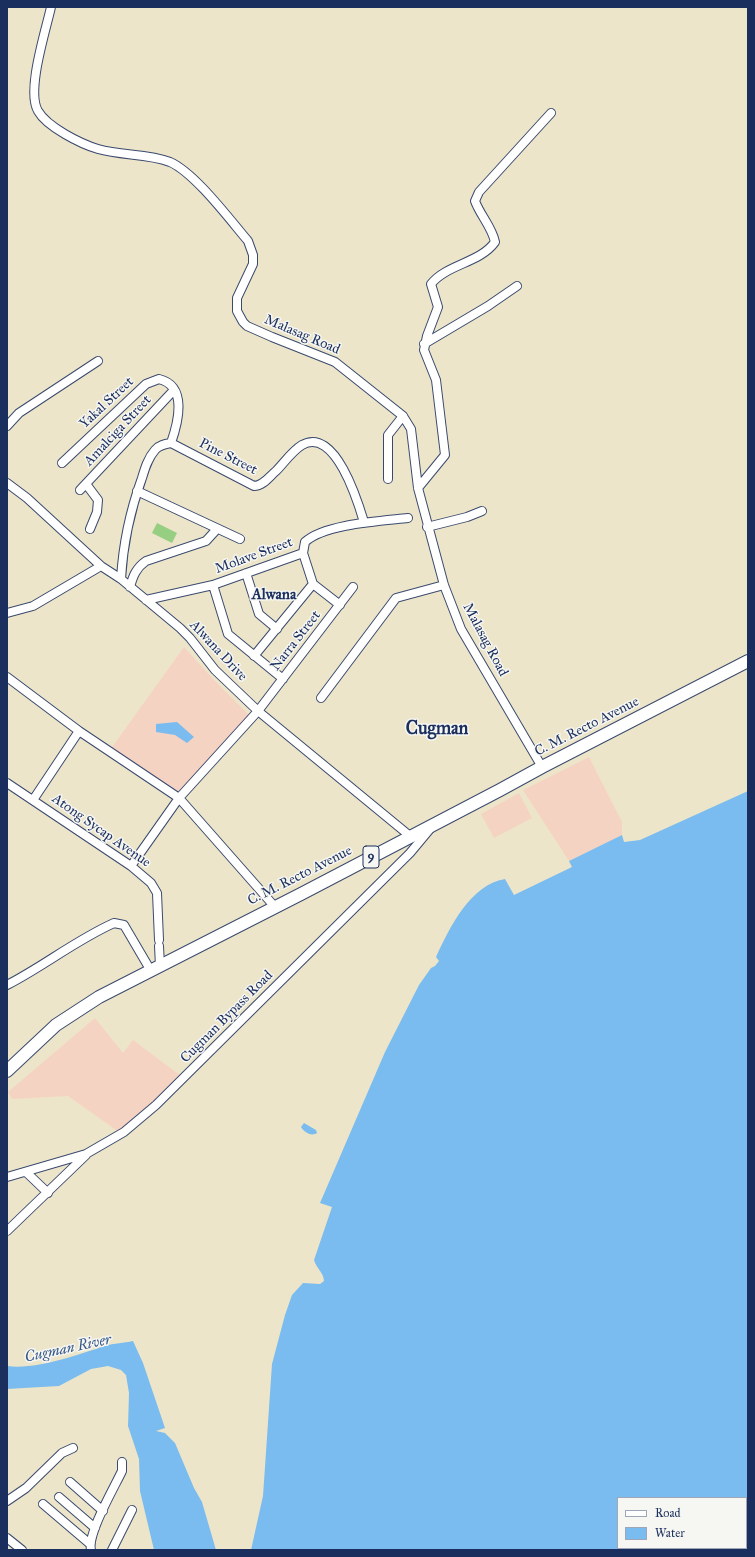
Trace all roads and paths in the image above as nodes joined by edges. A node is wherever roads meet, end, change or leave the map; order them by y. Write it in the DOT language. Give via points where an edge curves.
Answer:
graph roads {
  1 [pos="51,7"];
  2 [pos="551,113"];
  3 [pos="517,286"];
  4 [pos="424,344"];
  5 [pos="98,361"];
  6 [pos="174,390"];
  7 [pos="404,416"];
  8 [pos="7,426"];
  9 [pos="171,442"];
  10 [pos="62,463"];
  11 [pos="388,479"];
  12 [pos="7,482"];
  13 [pos="418,488"];
  14 [pos="137,492"];
  15 [pos="482,511"];
  16 [pos="408,518"];
  17 [pos="364,522"];
  18 [pos="427,527"];
  19 [pos="90,529"];
  20 [pos="217,529"];
  21 [pos="240,539"];
  22 [pos="303,553"];
  23 [pos="101,566"];
  24 [pos="246,573"];
  25 [pos="121,579"];
  26 [pos="313,584"];
  27 [pos="213,585"];
  28 [pos="444,585"];
  29 [pos="130,587"];
  30 [pos="353,587"];
  31 [pos="146,600"];
  32 [pos="340,606"];
  33 [pos="7,613"];
  34 [pos="277,629"];
  35 [pos="254,656"];
  36 [pos="748,661"];
  37 [pos="7,677"];
  38 [pos="283,679"];
  39 [pos="321,698"];
  40 [pos="258,711"];
  41 [pos="79,731"];
  42 [pos="542,767"];
  43 [pos="7,783"];
  44 [pos="179,798"];
  45 [pos="33,800"];
  46 [pos="432,826"];
  47 [pos="410,836"];
  48 [pos="131,866"];
  49 [pos="274,907"];
  50 [pos="155,969"];
  51 [pos="7,985"];
  52 [pos="7,1071"];
  53 [pos="86,1154"];
  54 [pos="26,1172"];
  55 [pos="7,1177"];
  56 [pos="48,1193"];
  57 [pos="7,1231"];
  58 [pos="73,1448"];
  59 [pos="122,1462"];
  60 [pos="70,1482"];
  61 [pos="59,1497"];
  62 [pos="7,1501"];
  63 [pos="43,1504"];
  64 [pos="132,1510"];
  65 [pos="103,1511"];
  66 [pos="95,1528"];
  67 [pos="7,1538"];
  68 [pos="90,1547"];
  69 [pos="22,1550"];
  70 [pos="112,1550"];
  1 -- 7 [label="street, Malasag Road" via="34,88 38,111 64,133 99,149 152,157 170,162 184,171 248,241 253,264 237,298 237,312 243,322 272,337 335,362"];
  2 -- 4 [label="street" via="479,192 475,201 481,216 493,233 495,242 481,254 436,277 431,284 438,307"];
  3 -- 4 [label="street"];
  4 -- 13 [label="street" via="436,380 446,455"];
  5 -- 8 [label="street" via="19,413"];
  6 -- 9 [label="street" via="179,402 179,415"];
  6 -- 10 [label="street, Yakal Street" via="159,379 146,384"];
  6 -- 19 [label="street, Amalciga Street" via="83,487 98,500 97,512"];
  7 -- 11 [label="street" via="388,435"];
  7 -- 13 [label="street, Malasag Road" via="411,429"];
  9 -- 14 [label="street" via="155,449 147,462"];
  9 -- 17 [label="street, Pine Street" via="254,486 263,484 302,445 321,445 332,453 344,470"];
  12 -- 23 [label="street, Alwana Drive"];
  13 -- 18 [label="street, Malasag Road"];
  14 -- 20 [label="street"];
  14 -- 25 [label="street" via="125,533"];
  15 -- 18 [label="street"];
  16 -- 17 [label="street, Molave Street"];
  17 -- 22 [label="street, Molave Street" via="318,533 305,542"];
  18 -- 28 [label="street, Malasag Road"];
  20 -- 21 [label="street"];
  20 -- 29 [label="street" via="206,541 146,561 135,573"];
  22 -- 24 [label="street, Molave Street"];
  22 -- 26 [label="street"];
  23 -- 25 [label="street, Alwana Drive"];
  23 -- 33 [label="street" via="33,606"];
  24 -- 27 [label="street, Molave Street"];
  24 -- 34 [label="street" via="259,614"];
  25 -- 29 [label="street, Alwana Drive"];
  26 -- 32 [label="street"];
  26 -- 34 [label="street"];
  27 -- 31 [label="street, Molave Street"];
  27 -- 35 [label="street" via="228,634"];
  28 -- 39 [label="street" via="396,598"];
  28 -- 42 [label="street, Malasag Road" via="461,629"];
  29 -- 31 [label="street, Alwana Drive"];
  30 -- 32 [label="street, Narra Street"];
  31 -- 40 [label="street, Alwana Drive" via="190,638 216,670"];
  32 -- 38 [label="street, Narra Street"];
  34 -- 35 [label="street"];
  35 -- 38 [label="street"];
  36 -- 42 [label="highway, C. M. Recto Avenue / 9"];
  37 -- 41 [label="street"];
  38 -- 40 [label="street, Narra Street"];
  40 -- 44 [label="street, Narra Street"];
  40 -- 47 [label="street, Alwana Drive"];
  41 -- 44 [label="street"];
  41 -- 45 [label="street"];
  42 -- 46 [label="highway, C. M. Recto Avenue / 9"];
  43 -- 45 [label="street, Atong Sycap Avenue"];
  44 -- 48 [label="street, Narra Street"];
  44 -- 49 [label="street"];
  45 -- 48 [label="street, Atong Sycap Avenue"];
  46 -- 47 [label="highway, C. M. Recto Avenue / 9"];
  46 -- 53 [label="street, Cugman Bypass Road" via="410,853 156,1105 124,1132"];
  47 -- 49 [label="highway, C. M. Recto Avenue / 9"];
  48 -- 50 [label="street, Atong Sycap Avenue" via="147,878 157,893 159,943"];
  49 -- 50 [label="highway, C. M. Recto Avenue / 9"];
  50 -- 51 [label="street" via="124,926 114,923 88,935"];
  50 -- 52 [label="highway, C. M. Recto Avenue / 9" via="99,996 69,1015 35,1043"];
  53 -- 54 [label="street, Cugman Bypass Road"];
  53 -- 56 [label="street"];
  54 -- 55 [label="street, Cugman Bypass Road"];
  54 -- 56 [label="street"];
  56 -- 57 [label="street"];
  58 -- 62 [label="street" via="62,1453 26,1488"];
  59 -- 65 [label="street" via="122,1471"];
  60 -- 65 [label="street"];
  61 -- 66 [label="street"];
  63 -- 68 [label="street"];
  64 -- 70 [label="street"];
  65 -- 66 [label="street"];
  66 -- 68 [label="street"];
  67 -- 69 [label="street"];
}
